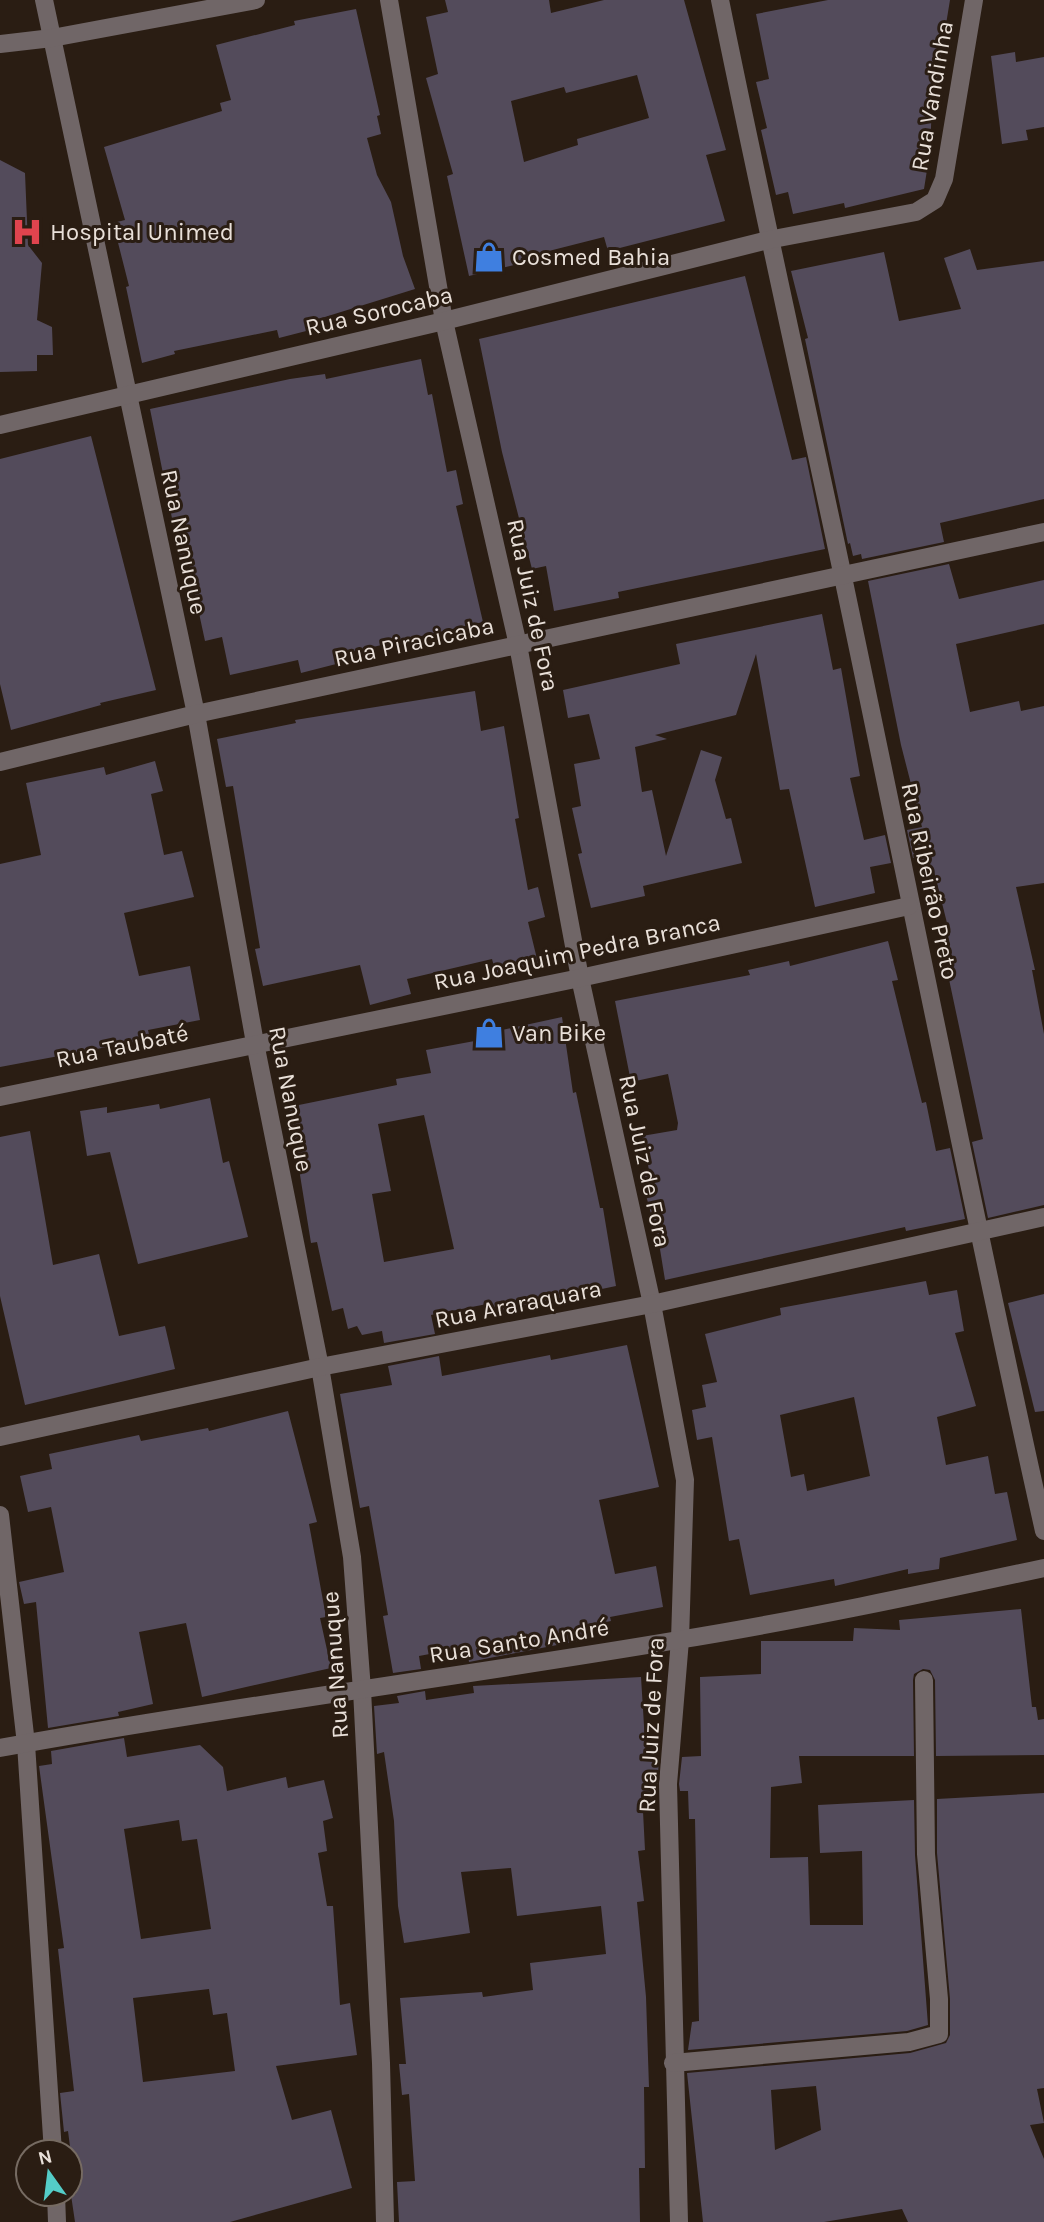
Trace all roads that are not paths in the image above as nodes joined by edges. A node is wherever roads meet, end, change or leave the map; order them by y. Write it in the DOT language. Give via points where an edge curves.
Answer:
graph roads {
  1 [pos="44,0"];
  2 [pos="256,0"];
  3 [pos="389,0"];
  4 [pos="720,0"];
  5 [pos="974,0"];
  6 [pos="52,38"];
  7 [pos="0,44"];
  8 [pos="768,240"];
  9 [pos="444,321"];
  10 [pos="127,394"];
  11 [pos="0,425"];
  12 [pos="1044,531"];
  13 [pos="843,576"];
  14 [pos="519,645"];
  15 [pos="196,714"];
  16 [pos="0,762"];
  17 [pos="909,906"];
  18 [pos="580,978"];
  19 [pos="255,1043"];
  20 [pos="0,1097"];
  21 [pos="1044,1217"];
  22 [pos="977,1232"];
  23 [pos="652,1304"];
  24 [pos="320,1367"];
  25 [pos="0,1437"];
  26 [pos="0,1515"];
  27 [pos="1044,1531"];
  28 [pos="1044,1568"];
  29 [pos="680,1640"];
  30 [pos="924,1680"];
  31 [pos="362,1690"];
  32 [pos="26,1744"];
  33 [pos="0,1748"];
  34 [pos="673,2063"];
  35 [pos="52,2138"];
  36 [pos="385,2222"];
  37 [pos="679,2222"];
  1 -- 6 [label="street, Rua Nanuque"];
  2 -- 6 [label="street"];
  3 -- 9 [label="street, Rua Juiz de Fora"];
  4 -- 8 [label="street, Rua Ribeirão Preto"];
  5 -- 8 [label="street, Rua Vandinha" via="950,155 935,200 894,218"];
  6 -- 7 [label="street"];
  6 -- 10 [label="street, Rua Nanuque"];
  8 -- 9 [label="street, Rua Sorocaba"];
  8 -- 13 [label="street, Rua Ribeirão Preto"];
  9 -- 10 [label="street, Rua Sorocaba"];
  9 -- 14 [label="street, Rua Juiz de Fora"];
  10 -- 11 [label="street, Rua Sorocaba"];
  10 -- 15 [label="street, Rua Nanuque"];
  12 -- 13 [label="street, Rua Piracicaba"];
  13 -- 14 [label="street, Rua Piracicaba"];
  13 -- 17 [label="street, Rua Ribeirão Preto"];
  14 -- 15 [label="street, Rua Piracicaba"];
  14 -- 18 [label="street, Rua Juiz de Fora"];
  15 -- 16 [label="street, Rua Piracicaba"];
  15 -- 19 [label="street, Rua Nanuque"];
  17 -- 18 [label="street, Rua Joaquim Pedra Branca"];
  17 -- 22 [label="street, Rua Ribeirão Preto"];
  18 -- 19 [label="street, Rua Joaquim Pedra Branca"];
  18 -- 23 [label="street, Rua Juiz de Fora"];
  19 -- 20 [label="street, Rua Taubaté"];
  19 -- 24 [label="street, Rua Nanuque"];
  21 -- 22 [label="street, Rua Araraquara"];
  22 -- 23 [label="street, Rua Araraquara"];
  22 -- 27 [label="street, Rua Ribeirão Preto"];
  23 -- 24 [label="street, Rua Araraquara"];
  23 -- 29 [label="street, Rua Juiz de Fora" via="685,1480"];
  24 -- 25 [label="street, Rua Araraquara"];
  24 -- 31 [label="street, Rua Nanuque" via="352,1557"];
  26 -- 32 [label="street"];
  28 -- 29 [label="street, Rua Santo André"];
  29 -- 31 [label="street, Rua Santo André"];
  29 -- 34 [label="street, Rua Juiz de Fora" via="668,1784"];
  30 -- 34 [label="street" via="926,1853 939,2034 909,2042"];
  31 -- 32 [label="street, Rua Santo André"];
  31 -- 36 [label="street, Rua Nanuque"];
  32 -- 33 [label="street, Rua Santo André"];
  32 -- 35 [label="street"];
  34 -- 37 [label="street, Rua Juiz de Fora"];
}
